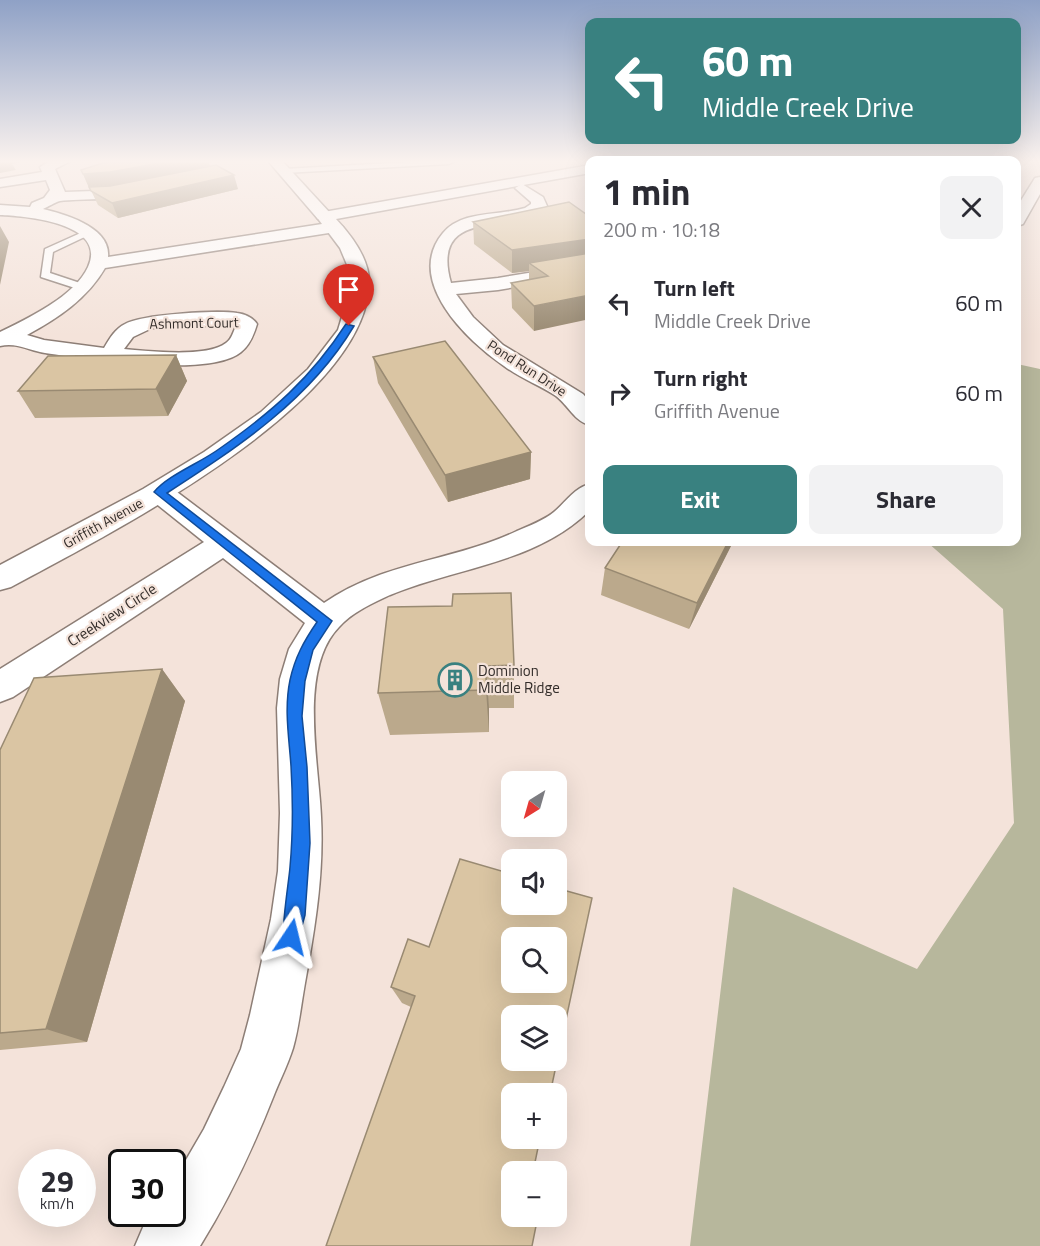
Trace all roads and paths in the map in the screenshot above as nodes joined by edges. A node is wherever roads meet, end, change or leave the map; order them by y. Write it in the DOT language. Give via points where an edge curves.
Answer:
graph roads {
  1 [pos="65,220"];
  2 [pos="333,220"];
  3 [pos="334,220"];
  4 [pos="481,220"];
  5 [pos="329,221"];
  6 [pos="88,233"];
  7 [pos="99,257"];
  8 [pos="585,269"];
  9 [pos="82,287"];
  10 [pos="444,290"];
  11 [pos="4,338"];
  12 [pos="110,356"];
  13 [pos="579,391"];
  14 [pos="585,406"];
  15 [pos="159,492"];
  16 [pos="585,500"];
  17 [pos="224,543"];
  18 [pos="0,579"];
  19 [pos="325,621"];
  20 [pos="0,687"];
  21 [pos="165,1246"];
  1 -- 6 [label="street"];
  2 -- 5 [label="street"];
  3 -- 5 [label="street"];
  4 -- 10 [label="street, Pond Run Drive" via="451,234 442,246 438,273"];
  5 -- 7 [label="street"];
  5 -- 15 [label="street, Griffith Avenue" via="355,260 360,287 349,326 335,350 277,411"];
  6 -- 7 [label="street" via="96,242"];
  6 -- 9 [label="lane" via="48,251 45,275"];
  7 -- 9 [label="street"];
  8 -- 10 [label="street"];
  9 -- 11 [label="street" via="62,304"];
  10 -- 13 [label="street, Pond Run Drive" via="463,318 509,360"];
  11 -- 12 [label="street, Ashmont Court"];
  12 -- 12 [label="street, Ashmont Court" via="218,355 238,344 247,324 236,320 139,325 123,333"];
  13 -- 14 [label="street, Pond Run Drive"];
  15 -- 17 [label="street"];
  15 -- 18 [label="street, Griffith Avenue"];
  16 -- 19 [label="street" via="560,523 531,537 376,586 348,601"];
  17 -- 19 [label="street"];
  17 -- 20 [label="street, Creekview Circle"];
  19 -- 21 [label="street" via="306,648 297,681 294,716 300,853 295,915 267,1047 233,1132"];
}
